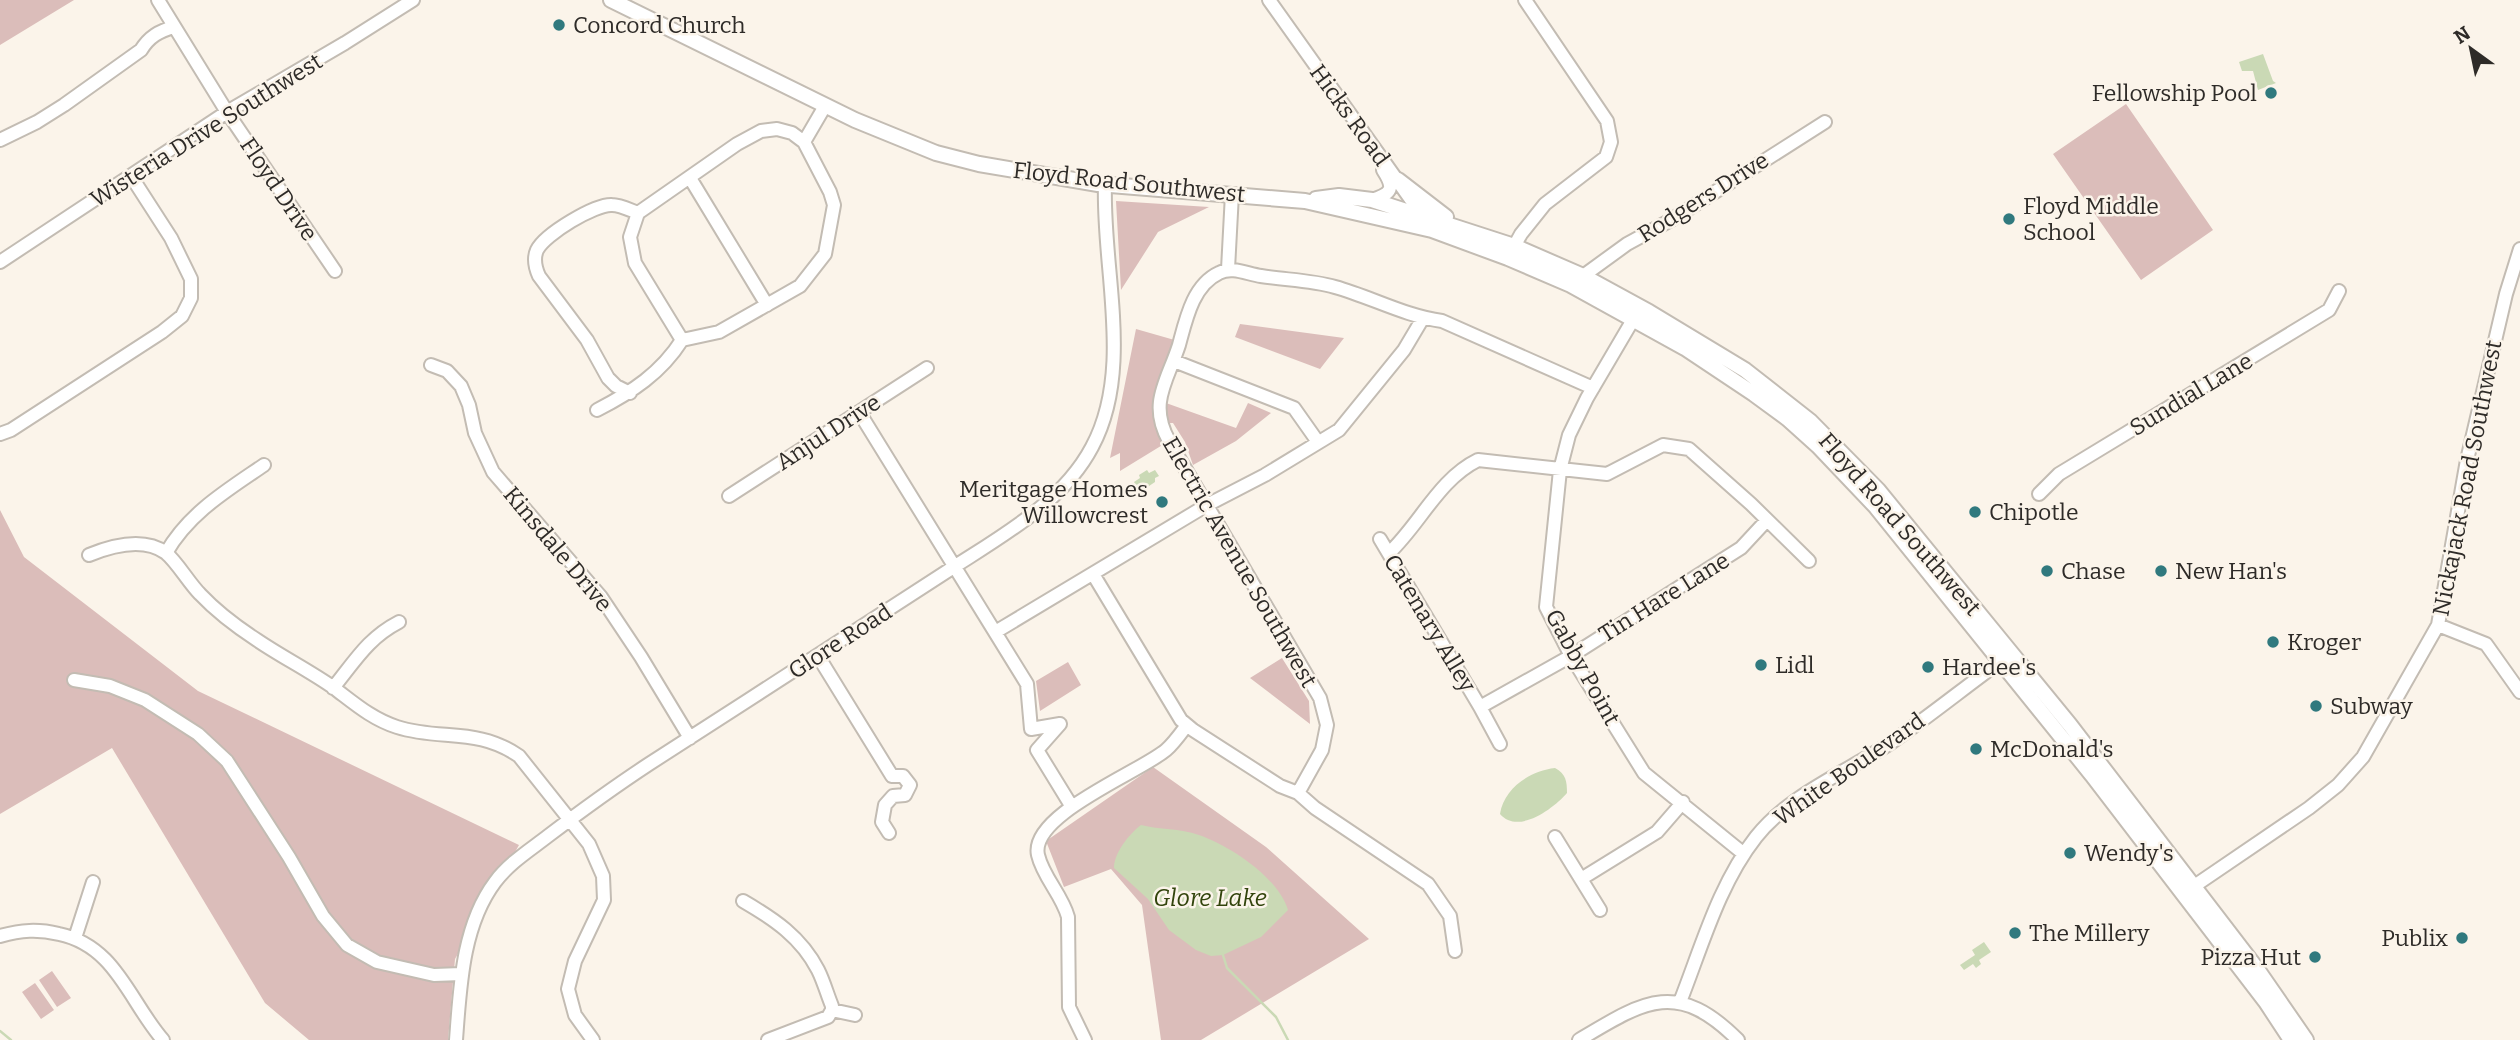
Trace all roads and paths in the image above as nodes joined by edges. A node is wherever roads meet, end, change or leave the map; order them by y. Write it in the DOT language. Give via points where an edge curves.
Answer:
graph roads {
  1 [pos="158,0"];
  2 [pos="413,0"];
  3 [pos="611,0"];
  4 [pos="1269,0"];
  5 [pos="1525,0"];
  6 [pos="174,27"];
  7 [pos="825,106"];
  8 [pos="227,112"];
  9 [pos="1825,122"];
  10 [pos="0,140"];
  11 [pos="804,142"];
  12 [pos="1375,150"];
  13 [pos="131,176"];
  14 [pos="690,178"];
  15 [pos="1398,180"];
  16 [pos="1105,185"];
  17 [pos="1232,194"];
  18 [pos="1371,200"];
  19 [pos="1305,201"];
  20 [pos="638,214"];
  21 [pos="1420,214"];
  22 [pos="1432,230"];
  23 [pos="1475,232"];
  24 [pos="2520,249"];
  25 [pos="1511,252"];
  26 [pos="0,262"];
  27 [pos="1228,269"];
  28 [pos="335,271"];
  29 [pos="1583,276"];
  30 [pos="2339,291"];
  31 [pos="767,304"];
  32 [pos="1423,318"];
  33 [pos="1634,318"];
  34 [pos="682,340"];
  35 [pos="1174,361"];
  36 [pos="431,365"];
  37 [pos="927,368"];
  38 [pos="1593,388"];
  39 [pos="630,393"];
  40 [pos="597,410"];
  41 [pos="859,412"];
  42 [pos="0,434"];
  43 [pos="1318,442"];
  44 [pos="264,466"];
  45 [pos="1560,470"];
  46 [pos="2039,494"];
  47 [pos="729,496"];
  48 [pos="1207,505"];
  49 [pos="1767,520"];
  50 [pos="1380,539"];
  51 [pos="166,553"];
  52 [pos="1389,554"];
  53 [pos="89,555"];
  54 [pos="1809,561"];
  55 [pos="954,567"];
  56 [pos="1093,574"];
  57 [pos="399,622"];
  58 [pos="2438,625"];
  59 [pos="997,631"];
  60 [pos="818,656"];
  61 [pos="1572,656"];
  62 [pos="2006,657"];
  63 [pos="74,680"];
  64 [pos="333,688"];
  65 [pos="2520,692"];
  66 [pos="1480,707"];
  67 [pos="1187,725"];
  68 [pos="690,738"];
  69 [pos="1500,744"];
  70 [pos="892,776"];
  71 [pos="1298,793"];
  72 [pos="893,796"];
  73 [pos="1683,802"];
  74 [pos="1072,807"];
  75 [pos="570,820"];
  76 [pos="889,832"];
  77 [pos="1555,836"];
  78 [pos="1744,854"];
  79 [pos="1581,879"];
  80 [pos="93,882"];
  81 [pos="2188,890"];
  82 [pos="743,901"];
  83 [pos="1600,910"];
  84 [pos="0,936"];
  85 [pos="75,938"];
  86 [pos="1455,951"];
  87 [pos="461,974"];
  88 [pos="1680,1002"];
  89 [pos="832,1010"];
  90 [pos="855,1015"];
  91 [pos="163,1040"];
  92 [pos="456,1040"];
  93 [pos="593,1040"];
  94 [pos="768,1040"];
  95 [pos="1085,1040"];
  96 [pos="1579,1040"];
  97 [pos="1738,1040"];
  98 [pos="2291,1040"];
  99 [pos="2306,1040"];
  1 -- 6 [label="street, Floyd Drive"];
  2 -- 8 [label="street, Wisteria Drive Southwest"];
  3 -- 7 [label="main road, Floyd Road Southwest"];
  4 -- 12 [label="street, Hicks Road"];
  5 -- 25 [label="street" via="1607,121 1611,142 1606,157 1545,204"];
  6 -- 8 [label="street, Floyd Drive"];
  6 -- 10 [label="street" via="152,47 141,50 64,105"];
  7 -- 11 [label="street"];
  7 -- 16 [label="main road, Floyd Road Southwest" via="882,133 961,160"];
  8 -- 13 [label="street, Wisteria Drive Southwest"];
  8 -- 28 [label="street, Floyd Drive"];
  9 -- 29 [label="street, Rodgers Drive"];
  11 -- 14 [label="street" via="777,129 761,131"];
  11 -- 31 [label="street" via="834,205 825,254 800,286"];
  12 -- 15 [label="street, Hicks Road"];
  12 -- 18 [label="street" via="1391,189"];
  13 -- 26 [label="street, Wisteria Drive Southwest"];
  13 -- 42 [label="street" via="191,279 191,298 182,316"];
  14 -- 20 [label="street"];
  14 -- 31 [label="street"];
  15 -- 21 [label="street, Hicks Road"];
  15 -- 23 [label="main road" via="1431,208"];
  16 -- 17 [label="main road, Floyd Road Southwest"];
  16 -- 55 [label="street, Glore Road" via="1114,339 1111,383 1096,437 1074,474 1043,506"];
  17 -- 19 [label="main road, Floyd Road Southwest"];
  17 -- 27 [label="street"];
  18 -- 19 [label="main road, Floyd Road Southwest" via="1339,196"];
  18 -- 21 [label="main road, Floyd Road Southwest"];
  19 -- 22 [label="main road, Floyd Road Southwest"];
  20 -- 34 [label="street" via="630,237 635,263"];
  20 -- 39 [label="street" via="613,204 596,207 549,236 537,251 535,266 608,378"];
  21 -- 22 [label="street, Hicks Road"];
  21 -- 23 [label="main road, Floyd Road Southwest"];
  22 -- 25 [label="main road, Floyd Road Southwest"];
  23 -- 25 [label="main road, Floyd Road Southwest"];
  24 -- 58 [label="street, Nickajack Road Southwest" via="2467,460"];
  25 -- 29 [label="main road, Floyd Road Southwest"];
  25 -- 33 [label="main road, Floyd Road Southwest"];
  27 -- 32 [label="street" via="1329,285"];
  27 -- 35 [label="street, Electric Avenue Southwest" via="1201,288"];
  29 -- 62 [label="main road, Floyd Road Southwest" via="1735,364 1810,421 1878,490"];
  30 -- 46 [label="street, Sundial Lane" via="2329,310 2059,474"];
  31 -- 34 [label="street" via="719,332"];
  32 -- 38 [label="street" via="1442,321"];
  32 -- 43 [label="street" via="1404,350 1339,430"];
  33 -- 38 [label="street, Gabby Point"];
  33 -- 62 [label="main road, Floyd Road Southwest" via="1754,394 1818,446"];
  34 -- 39 [label="street" via="659,370"];
  35 -- 43 [label="street" via="1294,408"];
  35 -- 48 [label="street, Electric Avenue Southwest" via="1160,397 1160,422"];
  36 -- 68 [label="street, Kinsdale Drive" via="447,371 461,386 482,451 494,472 601,597"];
  37 -- 41 [label="street, Anjul Drive"];
  38 -- 45 [label="street, Gabby Point" via="1569,435"];
  39 -- 40 [label="street"];
  41 -- 47 [label="street, Anjul Drive"];
  41 -- 55 [label="street"];
  43 -- 48 [label="street"];
  44 -- 51 [label="street" via="205,506 176,535"];
  45 -- 49 [label="street" via="1606,474 1663,445 1689,449"];
  45 -- 52 [label="street" via="1478,460 1461,468"];
  45 -- 61 [label="street, Gabby Point" via="1546,607"];
  48 -- 56 [label="street"];
  48 -- 71 [label="street, Electric Avenue Southwest" via="1320,698 1326,725 1322,750"];
  49 -- 54 [label="street"];
  49 -- 61 [label="street, Tin Hare Lane" via="1741,548"];
  50 -- 52 [label="street, Catenary Alley"];
  51 -- 53 [label="street" via="131,544"];
  51 -- 64 [label="street" via="217,611"];
  52 -- 66 [label="street, Catenary Alley"];
  55 -- 59 [label="street"];
  55 -- 60 [label="street, Glore Road"];
  56 -- 59 [label="street"];
  56 -- 67 [label="street"];
  57 -- 64 [label="street" via="370,641"];
  58 -- 65 [label="street" via="2486,644"];
  58 -- 81 [label="street, Nickajack Road Southwest" via="2363,757 2338,785"];
  59 -- 74 [label="street" via="1027,684 1031,729 1060,724 1037,750"];
  60 -- 68 [label="street, Glore Road"];
  60 -- 70 [label="street"];
  61 -- 66 [label="street, Tin Hare Lane"];
  61 -- 73 [label="street, Gabby Point" via="1644,773"];
  62 -- 78 [label="street, White Boulevard" via="1892,742 1799,799 1774,818"];
  62 -- 81 [label="main road, Floyd Road Southwest"];
  63 -- 87 [label="street" via="110,686 145,700 198,734 227,761 347,945 377,962 434,975"];
  64 -- 75 [label="street" via="372,716 396,726 486,739 506,747 538,777"];
  66 -- 69 [label="street, Catenary Alley"];
  67 -- 71 [label="street"];
  67 -- 74 [label="street" via="1167,749"];
  68 -- 75 [label="street, Glore Road"];
  70 -- 72 [label="street" via="887,787"];
  70 -- 72 [label="street" via="903,776 910,785 905,795"];
  71 -- 86 [label="street" via="1428,884 1450,916"];
  72 -- 76 [label="street" via="883,814"];
  73 -- 78 [label="street, Gabby Point"];
  73 -- 79 [label="street" via="1657,832"];
  74 -- 95 [label="street" via="1049,825 1037,847 1068,918 1069,1007"];
  75 -- 87 [label="street, Glore Road" via="506,868 494,883 475,920"];
  75 -- 93 [label="street" via="593,850 604,883 601,909 569,980 575,1015"];
  77 -- 79 [label="street"];
  78 -- 88 [label="street, White Boulevard" via="1716,908"];
  79 -- 83 [label="street"];
  80 -- 85 [label="street"];
  81 -- 98 [label="main road, Floyd Road Southwest"];
  81 -- 99 [label="main road, Floyd Road Southwest" via="2257,969"];
  82 -- 89 [label="street" via="781,924 801,943 819,972"];
  84 -- 85 [label="street" via="27,930"];
  85 -- 91 [label="street" via="104,957"];
  87 -- 92 [label="street, Glore Road"];
  88 -- 96 [label="street" via="1644,1005"];
  88 -- 97 [label="street" via="1710,1016"];
  89 -- 90 [label="street"];
  89 -- 94 [label="street" via="828,1017"];
}
